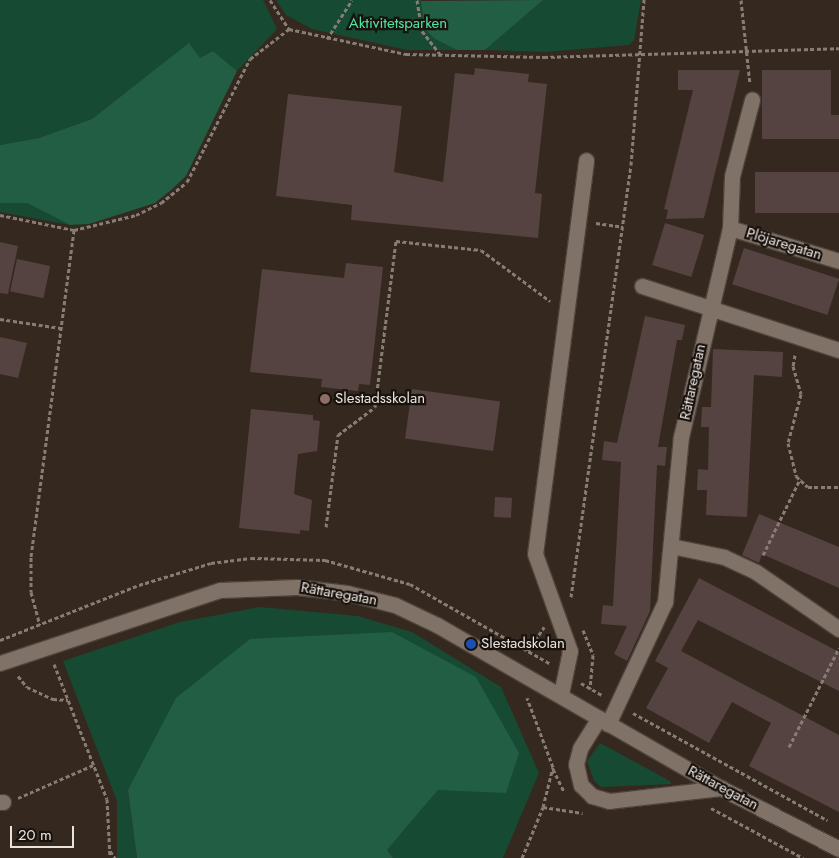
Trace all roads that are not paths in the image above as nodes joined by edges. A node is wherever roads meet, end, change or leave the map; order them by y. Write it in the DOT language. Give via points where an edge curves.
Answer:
graph roads {
  1 [pos="752,100"];
  2 [pos="586,160"];
  3 [pos="730,228"];
  4 [pos="839,261"];
  5 [pos="642,286"];
  6 [pos="708,308"];
  7 [pos="839,350"];
  8 [pos="671,546"];
  9 [pos="839,629"];
  10 [pos="3,662"];
  11 [pos="561,694"];
  12 [pos="603,721"];
  13 [pos="721,788"];
  14 [pos="839,849"];
  1 -- 3 [label="street, Plöjaregatan" via="732,176"];
  2 -- 11 [label="street" via="535,554 540,578 570,651 568,674"];
  3 -- 4 [label="street, Plöjaregatan"];
  3 -- 6 [label="street, Plöjaregatan"];
  5 -- 6 [label="street"];
  6 -- 7 [label="street"];
  6 -- 8 [label="street, Rättaregatan" via="681,437"];
  8 -- 9 [label="street" via="724,557 756,572"];
  8 -- 12 [label="street, Rättaregatan" via="660,622 618,704"];
  10 -- 11 [label="street, Rättaregatan" via="220,590 297,587 395,605"];
  11 -- 12 [label="street, Rättaregatan"];
  12 -- 13 [label="street, Rättaregatan"];
  12 -- 13 [label="street" via="580,748 576,764 581,784 592,796 609,801"];
  13 -- 14 [label="street, Rättaregatan"];
}
